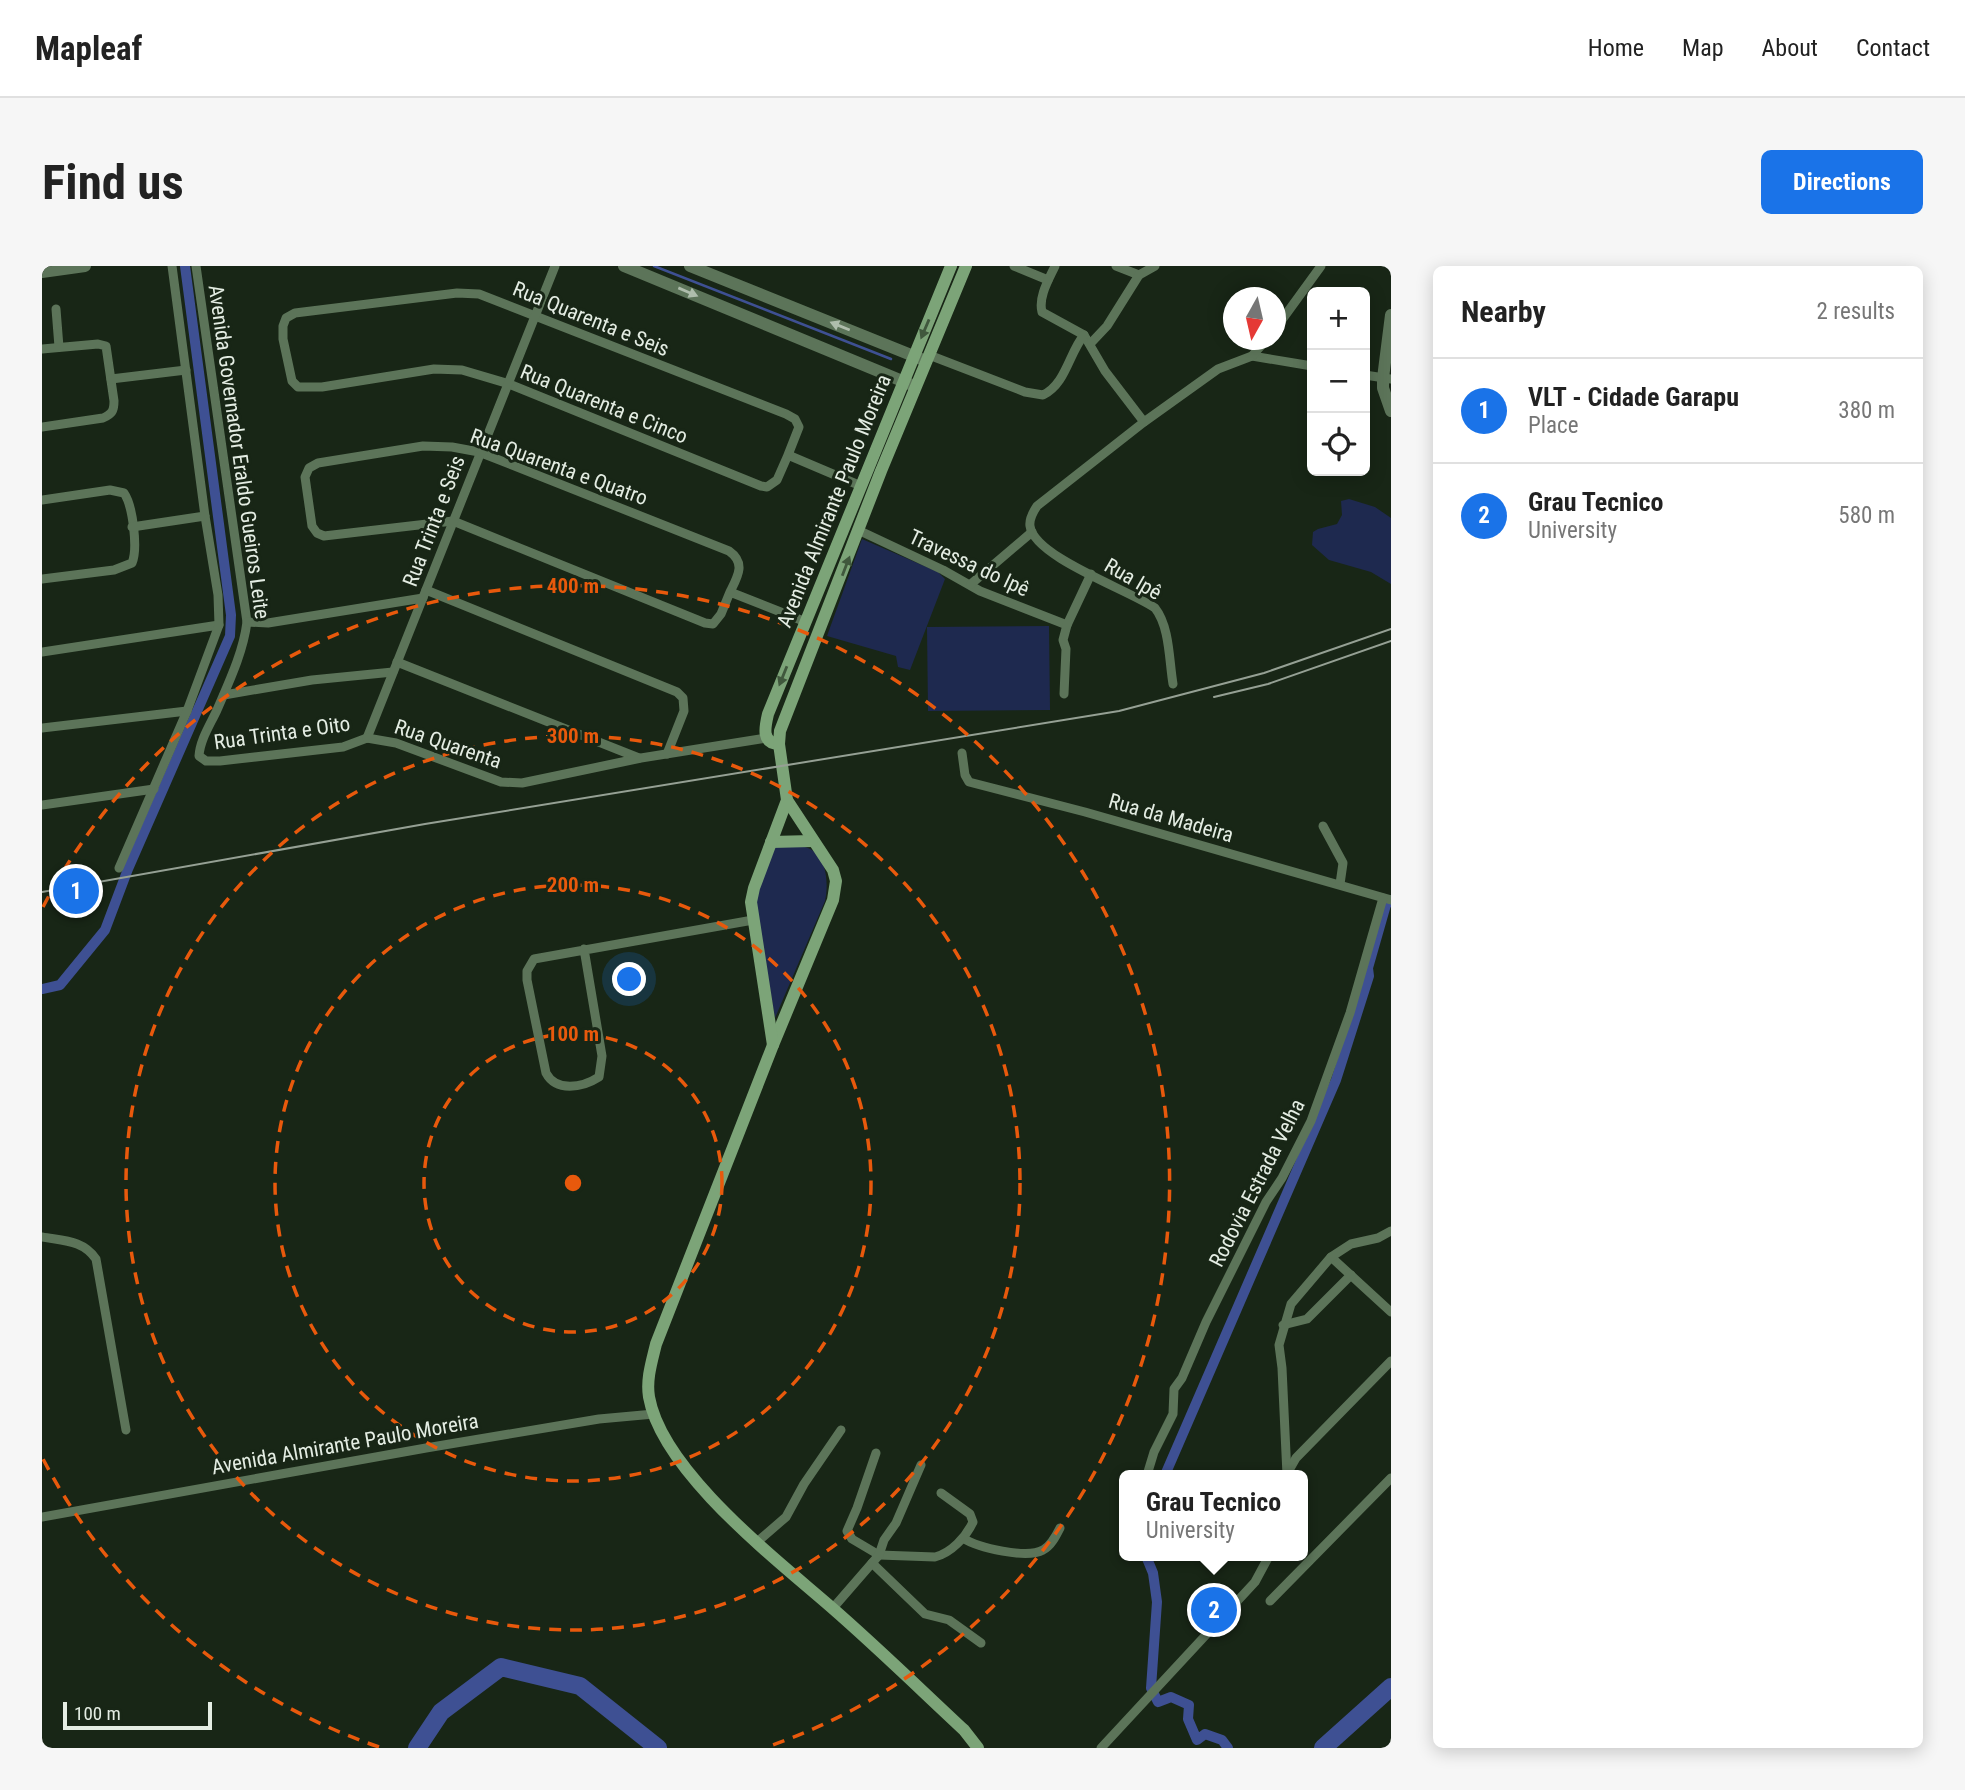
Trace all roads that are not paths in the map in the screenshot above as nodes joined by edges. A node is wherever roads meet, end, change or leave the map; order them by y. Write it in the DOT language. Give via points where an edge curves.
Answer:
graph roads {
  1 [pos="85,266"];
  2 [pos="172,266"];
  3 [pos="196,266"];
  4 [pos="555,266"];
  5 [pos="625,266"];
  6 [pos="690,266"];
  7 [pos="951,266"];
  8 [pos="966,266"];
  9 [pos="1014,266"];
  10 [pos="1055,266"];
  11 [pos="1116,266"];
  12 [pos="1155,266"];
  13 [pos="1321,266"];
  14 [pos="42,272"];
  15 [pos="1139,275"];
  16 [pos="1048,281"];
  17 [pos="56,309"];
  18 [pos="1286,314"];
  19 [pos="1391,315"];
  20 [pos="537,316"];
  21 [pos="1087,339"];
  22 [pos="59,347"];
  23 [pos="42,349"];
  24 [pos="1257,350"];
  25 [pos="914,356"];
  26 [pos="1252,356"];
  27 [pos="928,358"];
  28 [pos="1307,365"];
  29 [pos="186,370"];
  30 [pos="1387,378"];
  31 [pos="111,379"];
  32 [pos="903,381"];
  33 [pos="509,384"];
  34 [pos="916,387"];
  35 [pos="307,388"];
  36 [pos="1391,411"];
  37 [pos="1144,422"];
  38 [pos="42,427"];
  39 [pos="479,452"];
  40 [pos="788,455"];
  41 [pos="862,486"];
  42 [pos="42,500"];
  43 [pos="205,516"];
  44 [pos="453,521"];
  45 [pos="132,527"];
  46 [pos="858,530"];
  47 [pos="1032,532"];
  48 [pos="1091,574"];
  49 [pos="42,579"];
  50 [pos="971,584"];
  51 [pos="730,592"];
  52 [pos="425,594"];
  53 [pos="816,597"];
  54 [pos="831,603"];
  55 [pos="247,622"];
  56 [pos="806,622"];
  57 [pos="219,625"];
  58 [pos="1067,625"];
  59 [pos="42,652"];
  60 [pos="397,662"];
  61 [pos="393,672"];
  62 [pos="1173,684"];
  63 [pos="1064,694"];
  64 [pos="223,695"];
  65 [pos="187,711"];
  66 [pos="42,728"];
  67 [pos="367,738"];
  68 [pos="766,738"];
  69 [pos="779,744"];
  70 [pos="961,753"];
  71 [pos="667,754"];
  72 [pos="641,758"];
  73 [pos="202,760"];
  74 [pos="155,789"];
  75 [pos="787,800"];
  76 [pos="42,805"];
  77 [pos="1323,826"];
  78 [pos="812,841"];
  79 [pos="771,842"];
  80 [pos="119,868"];
  81 [pos="1340,884"];
  82 [pos="1387,899"];
  83 [pos="752,920"];
  84 [pos="584,949"];
  85 [pos="773,1045"];
  86 [pos="1391,1231"];
  87 [pos="42,1237"];
  88 [pos="1331,1256"];
  89 [pos="1351,1275"];
  90 [pos="1391,1312"];
  91 [pos="1283,1325"];
  92 [pos="1391,1361"];
  93 [pos="654,1414"];
  94 [pos="126,1430"];
  95 [pos="841,1430"];
  96 [pos="876,1453"];
  97 [pos="921,1465"];
  98 [pos="1149,1470"];
  99 [pos="1287,1470"];
  100 [pos="1290,1470"];
  101 [pos="1391,1478"];
  102 [pos="941,1493"];
  103 [pos="42,1517"];
  104 [pos="1060,1528"];
  105 [pos="962,1538"];
  106 [pos="757,1542"];
  107 [pos="876,1559"];
  108 [pos="1266,1561"];
  109 [pos="1270,1601"];
  110 [pos="833,1608"];
  111 [pos="981,1643"];
  112 [pos="978,1748"];
  113 [pos="1101,1748"];
  1 -- 14 [label="street"];
  2 -- 29 [label="street, Avenida Governador Eraldo Gueiros Leite"];
  3 -- 55 [label="street, Avenida Governador Eraldo Gueiros Leite"];
  4 -- 20 [label="street, Rua Trinta e Seis"];
  5 -- 32 [label="street, one-way"];
  25 -- 6 [label="street, one-way"];
  7 -- 25 [label="main road, Avenida Almirante Paulo Moreira, one-way"];
  8 -- 27 [label="main road, Avenida Almirante Paulo Moreira"];
  9 -- 16 [label="street"];
  10 -- 16 [label="street"];
  11 -- 15 [label="street"];
  12 -- 15 [label="street"];
  13 -- 18 [label="street"];
  15 -- 21 [label="street" via="1107,326"];
  16 -- 21 [label="street" via="1042,312"];
  17 -- 22 [label="street"];
  19 -- 30 [label="street"];
  20 -- 33 [label="street, Rua Trinta e Seis"];
  20 -- 35 [label="street, Rua Quarenta e Seis" via="468,292 295,313 286,318 283,339 292,381"];
  20 -- 40 [label="street, Rua Quarenta e Seis" via="786,414 799,427"];
  21 -- 27 [label="street" via="1074,349 1064,373 1043,395"];
  21 -- 37 [label="street" via="1105,372"];
  22 -- 23 [label="street"];
  22 -- 31 [label="street" via="106,346"];
  24 -- 26 [label="street"];
  25 -- 27 [label="street"];
  25 -- 32 [label="main road, Avenida Almirante Paulo Moreira"];
  26 -- 28 [label="street"];
  26 -- 37 [label="street" via="1218,369"];
  27 -- 34 [label="main road, Avenida Almirante Paulo Moreira"];
  29 -- 31 [label="street"];
  29 -- 43 [label="street, Avenida Governador Eraldo Gueiros Leite"];
  30 -- 36 [label="street" via="1383,388"];
  31 -- 38 [label="street" via="114,408 110,414"];
  32 -- 34 [label="street"];
  32 -- 41 [label="main road, Avenida Almirante Paulo Moreira"];
  33 -- 35 [label="street, Rua Quarenta e Cinco" via="449,368"];
  33 -- 39 [label="street, Rua Trinta e Seis"];
  33 -- 40 [label="street, Rua Quarenta e Cinco" via="761,486 777,480"];
  34 -- 46 [label="main road, Avenida Almirante Paulo Moreira"];
  37 -- 47 [label="street" via="1037,506"];
  39 -- 44 [label="street, Rua Trinta e Seis"];
  39 -- 44 [label="street, Rua Quarenta e Quatro" via="424,446 309,468 311,519 317,533 324,536"];
  39 -- 51 [label="street, Rua Quarenta e Quatro" via="729,551 740,563"];
  40 -- 41 [label="street"];
  41 -- 53 [label="main road, Avenida Almirante Paulo Moreira"];
  42 -- 45 [label="street" via="110,490 124,493"];
  43 -- 45 [label="street"];
  43 -- 57 [label="street, Avenida Governador Eraldo Gueiros Leite"];
  44 -- 51 [label="street" via="705,623 718,620"];
  44 -- 52 [label="street, Rua Trinta e Seis"];
  45 -- 49 [label="street" via="132,563 114,570"];
  46 -- 50 [label="street, Travessa do Ipê"];
  54 -- 46 [label="main road, Avenida Almirante Paulo Moreira, one-way"];
  47 -- 48 [label="street, Rua Ipê" via="1054,556"];
  47 -- 50 [label="street"];
  48 -- 58 [label="street"];
  48 -- 62 [label="street, Rua Ipê" via="1144,600 1161,616"];
  50 -- 58 [label="street, Travessa do Ipê"];
  51 -- 56 [label="street"];
  52 -- 55 [label="street" via="262,624"];
  52 -- 60 [label="street, Rua Trinta e Seis"];
  52 -- 71 [label="street" via="677,692 683,698 684,711"];
  53 -- 54 [label="main road"];
  53 -- 56 [label="main road, Avenida Almirante Paulo Moreira"];
  54 -- 69 [label="main road, Avenida Almirante Paulo Moreira" via="784,719"];
  55 -- 64 [label="street, Avenida Governador Eraldo Gueiros Leite"];
  56 -- 68 [label="main road, Avenida Almirante Paulo Moreira, one-way" via="768,714"];
  57 -- 59 [label="street"];
  57 -- 65 [label="street, Avenida Governador Eraldo Gueiros Leite"];
  58 -- 63 [label="street"];
  60 -- 61 [label="street, Rua Trinta e Seis"];
  60 -- 72 [label="street"];
  61 -- 64 [label="street"];
  61 -- 67 [label="street, Rua Trinta e Seis"];
  64 -- 73 [label="street, Avenida Governador Eraldo Gueiros Leite" via="201,745"];
  65 -- 66 [label="street"];
  65 -- 74 [label="street, Avenida Governador Eraldo Gueiros Leite"];
  67 -- 72 [label="street, Rua Quarenta" via="396,743 512,783"];
  67 -- 73 [label="street, Rua Trinta e Oito" via="343,747"];
  68 -- 69 [label="main road"];
  68 -- 71 [label="street, Rua Quarenta"];
  69 -- 75 [label="main road, Avenida Almirante Paulo Moreira"];
  70 -- 81 [label="street, Rua da Madeira" via="969,782"];
  71 -- 72 [label="street, Rua Quarenta"];
  74 -- 76 [label="street"];
  74 -- 80 [label="street, Avenida Governador Eraldo Gueiros Leite"];
  75 -- 78 [label="main road, Avenida Almirante Paulo Moreira"];
  75 -- 79 [label="main road, Avenida Almirante Paulo Moreira"];
  77 -- 81 [label="street" via="1343,863"];
  78 -- 79 [label="main road"];
  78 -- 85 [label="main road, Avenida Almirante Paulo Moreira" via="833,870 833,901"];
  79 -- 83 [label="main road, Avenida Almirante Paulo Moreira" via="752,895"];
  81 -- 82 [label="street, Rua da Madeira"];
  82 -- 98 [label="street, Rodovia Estrada Velha" via="1311,1121 1174,1389 1173,1414"];
  83 -- 84 [label="street"];
  83 -- 85 [label="main road, Avenida Almirante Paulo Moreira"];
  84 -- 84 [label="street" via="534,959 527,971 546,1073 561,1087 593,1081 601,1068"];
  85 -- 93 [label="main road, Avenida Almirante Paulo Moreira" via="656,1345 648,1381"];
  86 -- 88 [label="street"];
  87 -- 94 [label="street" via="89,1248 96,1259"];
  88 -- 89 [label="street"];
  88 -- 91 [label="street" via="1297,1293"];
  89 -- 90 [label="street"];
  89 -- 91 [label="street" via="1307,1319"];
  91 -- 99 [label="street" via="1279,1345"];
  92 -- 100 [label="street" via="1296,1458"];
  93 -- 103 [label="street, Avenida Almirante Paulo Moreira" via="426,1448"];
  93 -- 106 [label="main road, Avenida Almirante Paulo Moreira" via="682,1465"];
  95 -- 106 [label="street" via="786,1517"];
  96 -- 107 [label="street" via="847,1531"];
  97 -- 107 [label="street"];
  101 -- 109 [label="street"];
  102 -- 105 [label="street" via="971,1514 971,1527"];
  104 -- 105 [label="street" via="1039,1552 999,1551"];
  105 -- 107 [label="street" via="935,1557"];
  106 -- 110 [label="main road, Avenida Almirante Paulo Moreira"];
  107 -- 110 [label="street"];
  107 -- 111 [label="street" via="925,1614 949,1620"];
  108 -- 113 [label="street" via="1255,1582"];
  110 -- 112 [label="main road, Avenida Almirante Paulo Moreira"];
}
